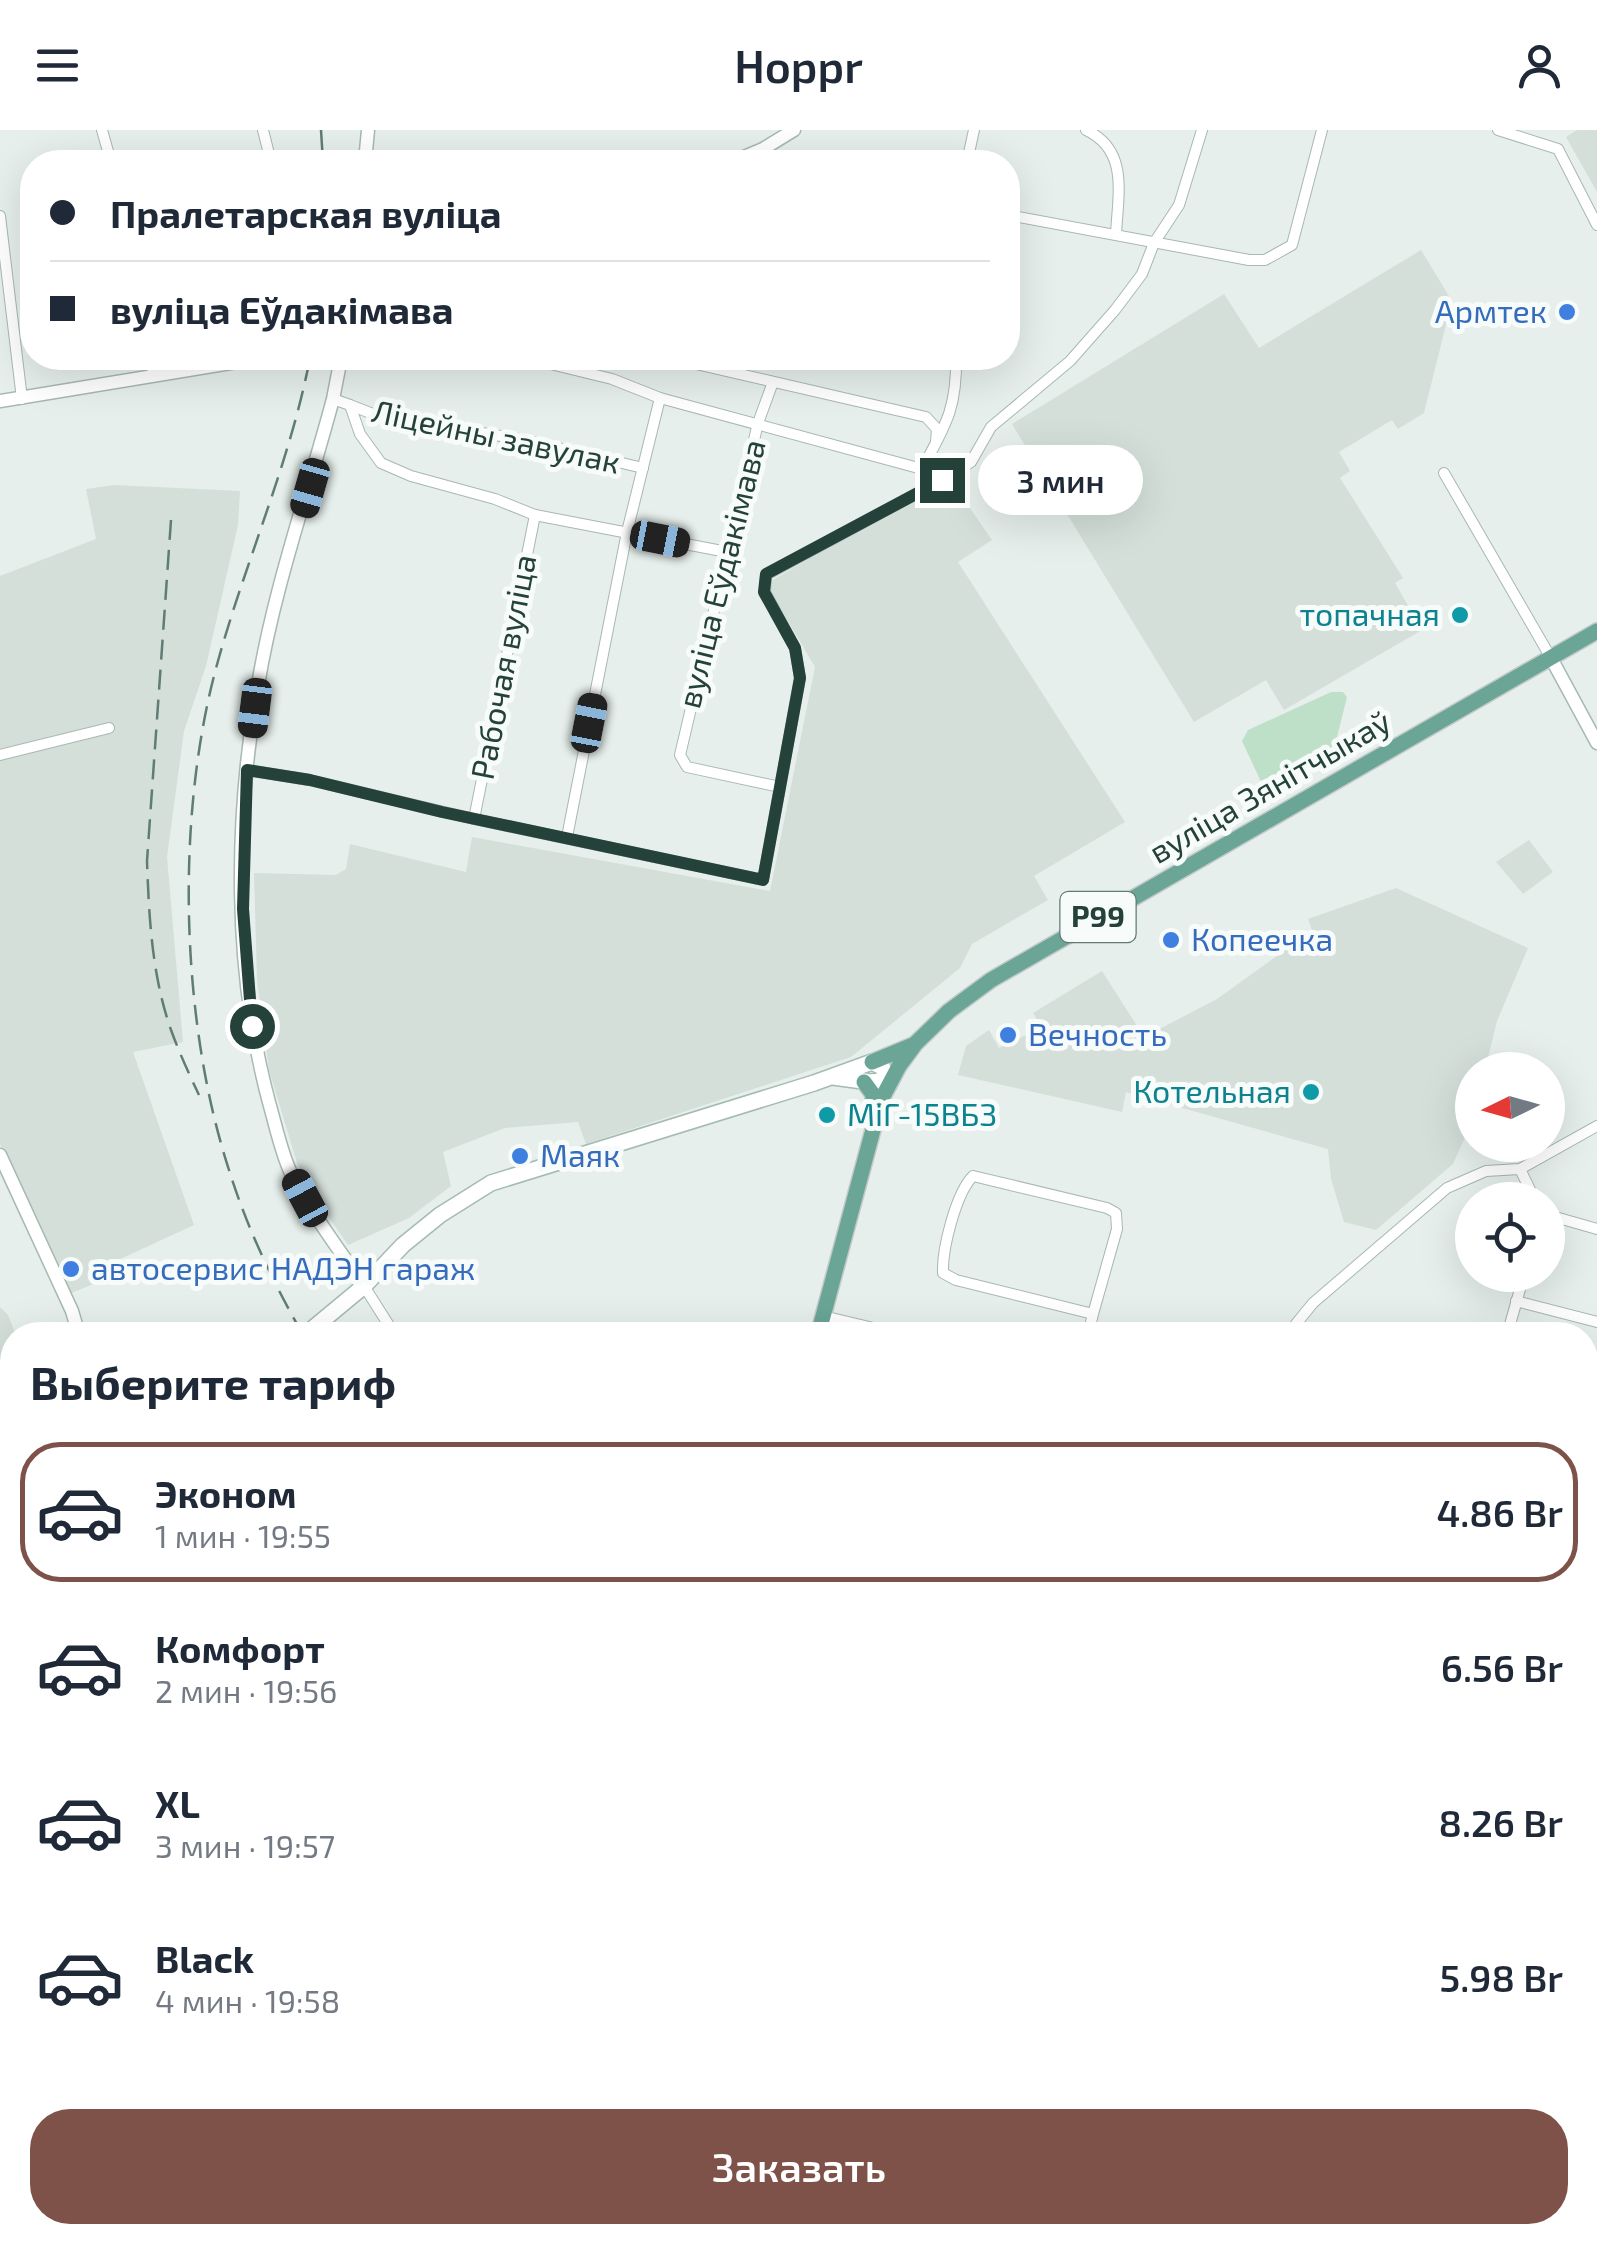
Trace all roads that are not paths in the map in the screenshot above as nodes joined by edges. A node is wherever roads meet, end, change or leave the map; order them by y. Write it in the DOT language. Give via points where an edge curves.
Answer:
graph roads {
  1 [pos="794,130"];
  2 [pos="1086,130"];
  3 [pos="1202,130"];
  4 [pos="1322,130"];
  5 [pos="1498,130"];
  6 [pos="763,149"];
  7 [pos="0,216"];
  8 [pos="1020,217"];
  9 [pos="1597,225"];
  10 [pos="1116,234"];
  11 [pos="1154,243"];
  12 [pos="152,370"];
  13 [pos="180,370"];
  14 [pos="339,370"];
  15 [pos="575,370"];
  16 [pos="722,370"];
  17 [pos="955,370"];
  18 [pos="153,374"];
  19 [pos="773,382"];
  20 [pos="22,398"];
  21 [pos="660,398"];
  22 [pos="333,399"];
  23 [pos="0,401"];
  24 [pos="350,405"];
  25 [pos="758,423"];
  26 [pos="936,442"];
  27 [pos="643,468"];
  28 [pos="922,469"];
  29 [pos="1444,473"];
  30 [pos="942,480"];
  31 [pos="534,515"];
  32 [pos="627,532"];
  33 [pos="728,552"];
  34 [pos="1597,631"];
  35 [pos="1551,658"];
  36 [pos="108,728"];
  37 [pos="1597,743"];
  38 [pos="0,755"];
  39 [pos="247,770"];
  40 [pos="780,786"];
  41 [pos="474,819"];
  42 [pos="567,837"];
  43 [pos="916,1043"];
  44 [pos="872,1062"];
  45 [pos="833,1077"];
  46 [pos="890,1080"];
  47 [pos="864,1082"];
  48 [pos="877,1112"];
  49 [pos="1597,1126"];
  50 [pos="0,1156"];
  51 [pos="1520,1169"];
  52 [pos="1527,1182"];
  53 [pos="1565,1220"];
  54 [pos="1597,1229"];
  55 [pos="364,1286"];
  56 [pos="1519,1292"];
  57 [pos="1516,1301"];
  58 [pos="1093,1314"];
  59 [pos="823,1316"];
  60 [pos="75,1322"];
  61 [pos="320,1322"];
  62 [pos="388,1322"];
  63 [pos="821,1322"];
  64 [pos="848,1322"];
  65 [pos="1091,1322"];
  66 [pos="1299,1322"];
  67 [pos="1510,1322"];
  68 [pos="1597,1322"];
  1 -- 6 [label="street"];
  2 -- 10 [label="street" via="1112,148"];
  3 -- 11 [label="street" via="1179,204"];
  4 -- 11 [label="street" via="1292,245 1265,260 1249,260"];
  5 -- 9 [label="street" via="1558,150"];
  7 -- 20 [label="street"];
  8 -- 10 [label="street"];
  10 -- 11 [label="street"];
  11 -- 30 [label="street" via="1142,274 1070,362 991,428 971,462"];
  12 -- 18 [label="street"];
  13 -- 18 [label="street"];
  14 -- 22 [label="street"];
  15 -- 21 [label="street"];
  16 -- 19 [label="street"];
  17 -- 26 [label="street" via="946,430"];
  18 -- 20 [label="street"];
  19 -- 25 [label="street, вуліца Еўдакімава"];
  19 -- 26 [label="street" via="926,417 937,430"];
  20 -- 23 [label="street"];
  21 -- 25 [label="street"];
  21 -- 27 [label="street"];
  22 -- 24 [label="street, Ліцейны завулак"];
  22 -- 39 [label="street" via="272,621"];
  24 -- 27 [label="street, Ліцейны завулак"];
  24 -- 31 [label="street" via="380,463"];
  25 -- 28 [label="street"];
  25 -- 33 [label="street, вуліца Еўдакімава"];
  26 -- 28 [label="street"];
  27 -- 32 [label="street"];
  28 -- 30 [label="street"];
  29 -- 35 [label="street"];
  30 -- 40 [label="street, вуліца Еўдакімава" via="766,574 764,592 795,648 800,678"];
  31 -- 32 [label="street"];
  31 -- 41 [label="street, Рабочая вуліца"];
  32 -- 33 [label="street"];
  32 -- 42 [label="street"];
  33 -- 40 [label="street, вуліца Еўдакімава" via="680,754 687,766"];
  34 -- 35 [label="main road, вуліца Зянітчыкаў / Р99"];
  35 -- 37 [label="street"];
  35 -- 43 [label="main road, вуліца Зянітчыкаў / Р99" via="991,980"];
  36 -- 38 [label="street"];
  39 -- 41 [label="street"];
  39 -- 55 [label="street" via="243,909 257,1058 288,1167"];
  40 -- 42 [label="street, вуліца Еўдакімава" via="763,880"];
  41 -- 42 [label="street"];
  43 -- 44 [label="main road"];
  43 -- 46 [label="main road, вуліца Зянітчыкаў / Р99"];
  44 -- 45 [label="main road"];
  44 -- 46 [label="main road"];
  45 -- 47 [label="main road"];
  45 -- 55 [label="main road" via="491,1183 416,1235"];
  46 -- 47 [label="main road"];
  46 -- 48 [label="main road, вуліца Зянітчыкаў / Р99"];
  47 -- 48 [label="main road"];
  48 -- 59 [label="main road, Р99"];
  49 -- 51 [label="street"];
  50 -- 60 [label="street"];
  51 -- 52 [label="street"];
  51 -- 66 [label="street" via="1486,1171 1447,1188"];
  53 -- 54 [label="street"];
  55 -- 61 [label="main road"];
  55 -- 62 [label="street"];
  56 -- 57 [label="street"];
  57 -- 67 [label="street"];
  57 -- 68 [label="street"];
  58 -- 58 [label="street" via="1116,1213 973,1176 963,1186 943,1273"];
  58 -- 65 [label="street"];
  59 -- 63 [label="main road, Р99"];
  59 -- 64 [label="street"];
}
